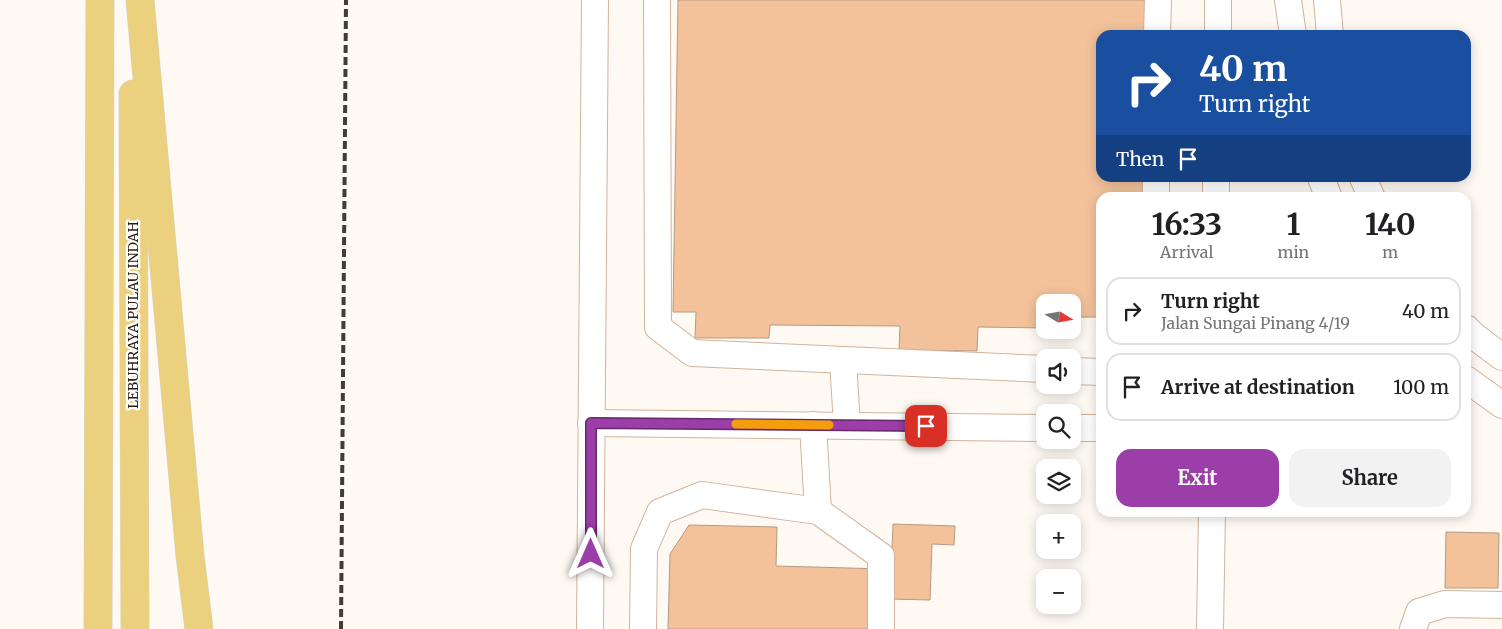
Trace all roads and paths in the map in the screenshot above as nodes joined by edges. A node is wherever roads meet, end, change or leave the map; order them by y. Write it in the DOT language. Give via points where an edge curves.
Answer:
graph roads {
  1 [pos="100,0"];
  2 [pos="133,0"];
  3 [pos="140,0"];
  4 [pos="595,0"];
  5 [pos="658,0"];
  6 [pos="1158,0"];
  7 [pos="1218,0"];
  8 [pos="1288,0"];
  9 [pos="1327,0"];
  10 [pos="1157,30"];
  11 [pos="1218,30"];
  12 [pos="1291,30"];
  13 [pos="1330,30"];
  14 [pos="1471,333"];
  15 [pos="1502,357"];
  16 [pos="844,360"];
  17 [pos="1036,370"];
  18 [pos="1081,371"];
  19 [pos="1096,372"];
  20 [pos="1471,383"];
  21 [pos="1502,405"];
  22 [pos="591,423"];
  23 [pos="813,425"];
  24 [pos="847,426"];
  25 [pos="1036,428"];
  26 [pos="1081,428"];
  27 [pos="1096,428"];
  28 [pos="818,511"];
  29 [pos="1212,517"];
  30 [pos="1502,605"];
  31 [pos="98,629"];
  32 [pos="135,629"];
  33 [pos="199,629"];
  34 [pos="590,629"];
  35 [pos="643,629"];
  36 [pos="881,629"];
  37 [pos="1210,629"];
  38 [pos="1413,629"];
  1 -- 31 [label="main road"];
  2 -- 32 [label="main road, LEBUHRAYA PULAU INDAH"];
  3 -- 33 [label="main road"];
  4 -- 22 [label="street"];
  5 -- 16 [label="street" via="658,327 692,353"];
  6 -- 10 [label="street"];
  7 -- 11 [label="street"];
  8 -- 12 [label="street"];
  9 -- 13 [label="street"];
  14 -- 15 [label="street"];
  16 -- 17 [label="street"];
  16 -- 24 [label="street"];
  18 -- 19 [label="street"];
  20 -- 21 [label="street"];
  22 -- 23 [label="street"];
  22 -- 34 [label="street"];
  23 -- 24 [label="street"];
  23 -- 28 [label="street"];
  24 -- 25 [label="street"];
  26 -- 27 [label="street"];
  28 -- 35 [label="street" via="702,495 660,512 644,548"];
  28 -- 36 [label="street" via="881,556"];
  29 -- 37 [label="street"];
  30 -- 38 [label="street" via="1445,604 1419,612"];
}
